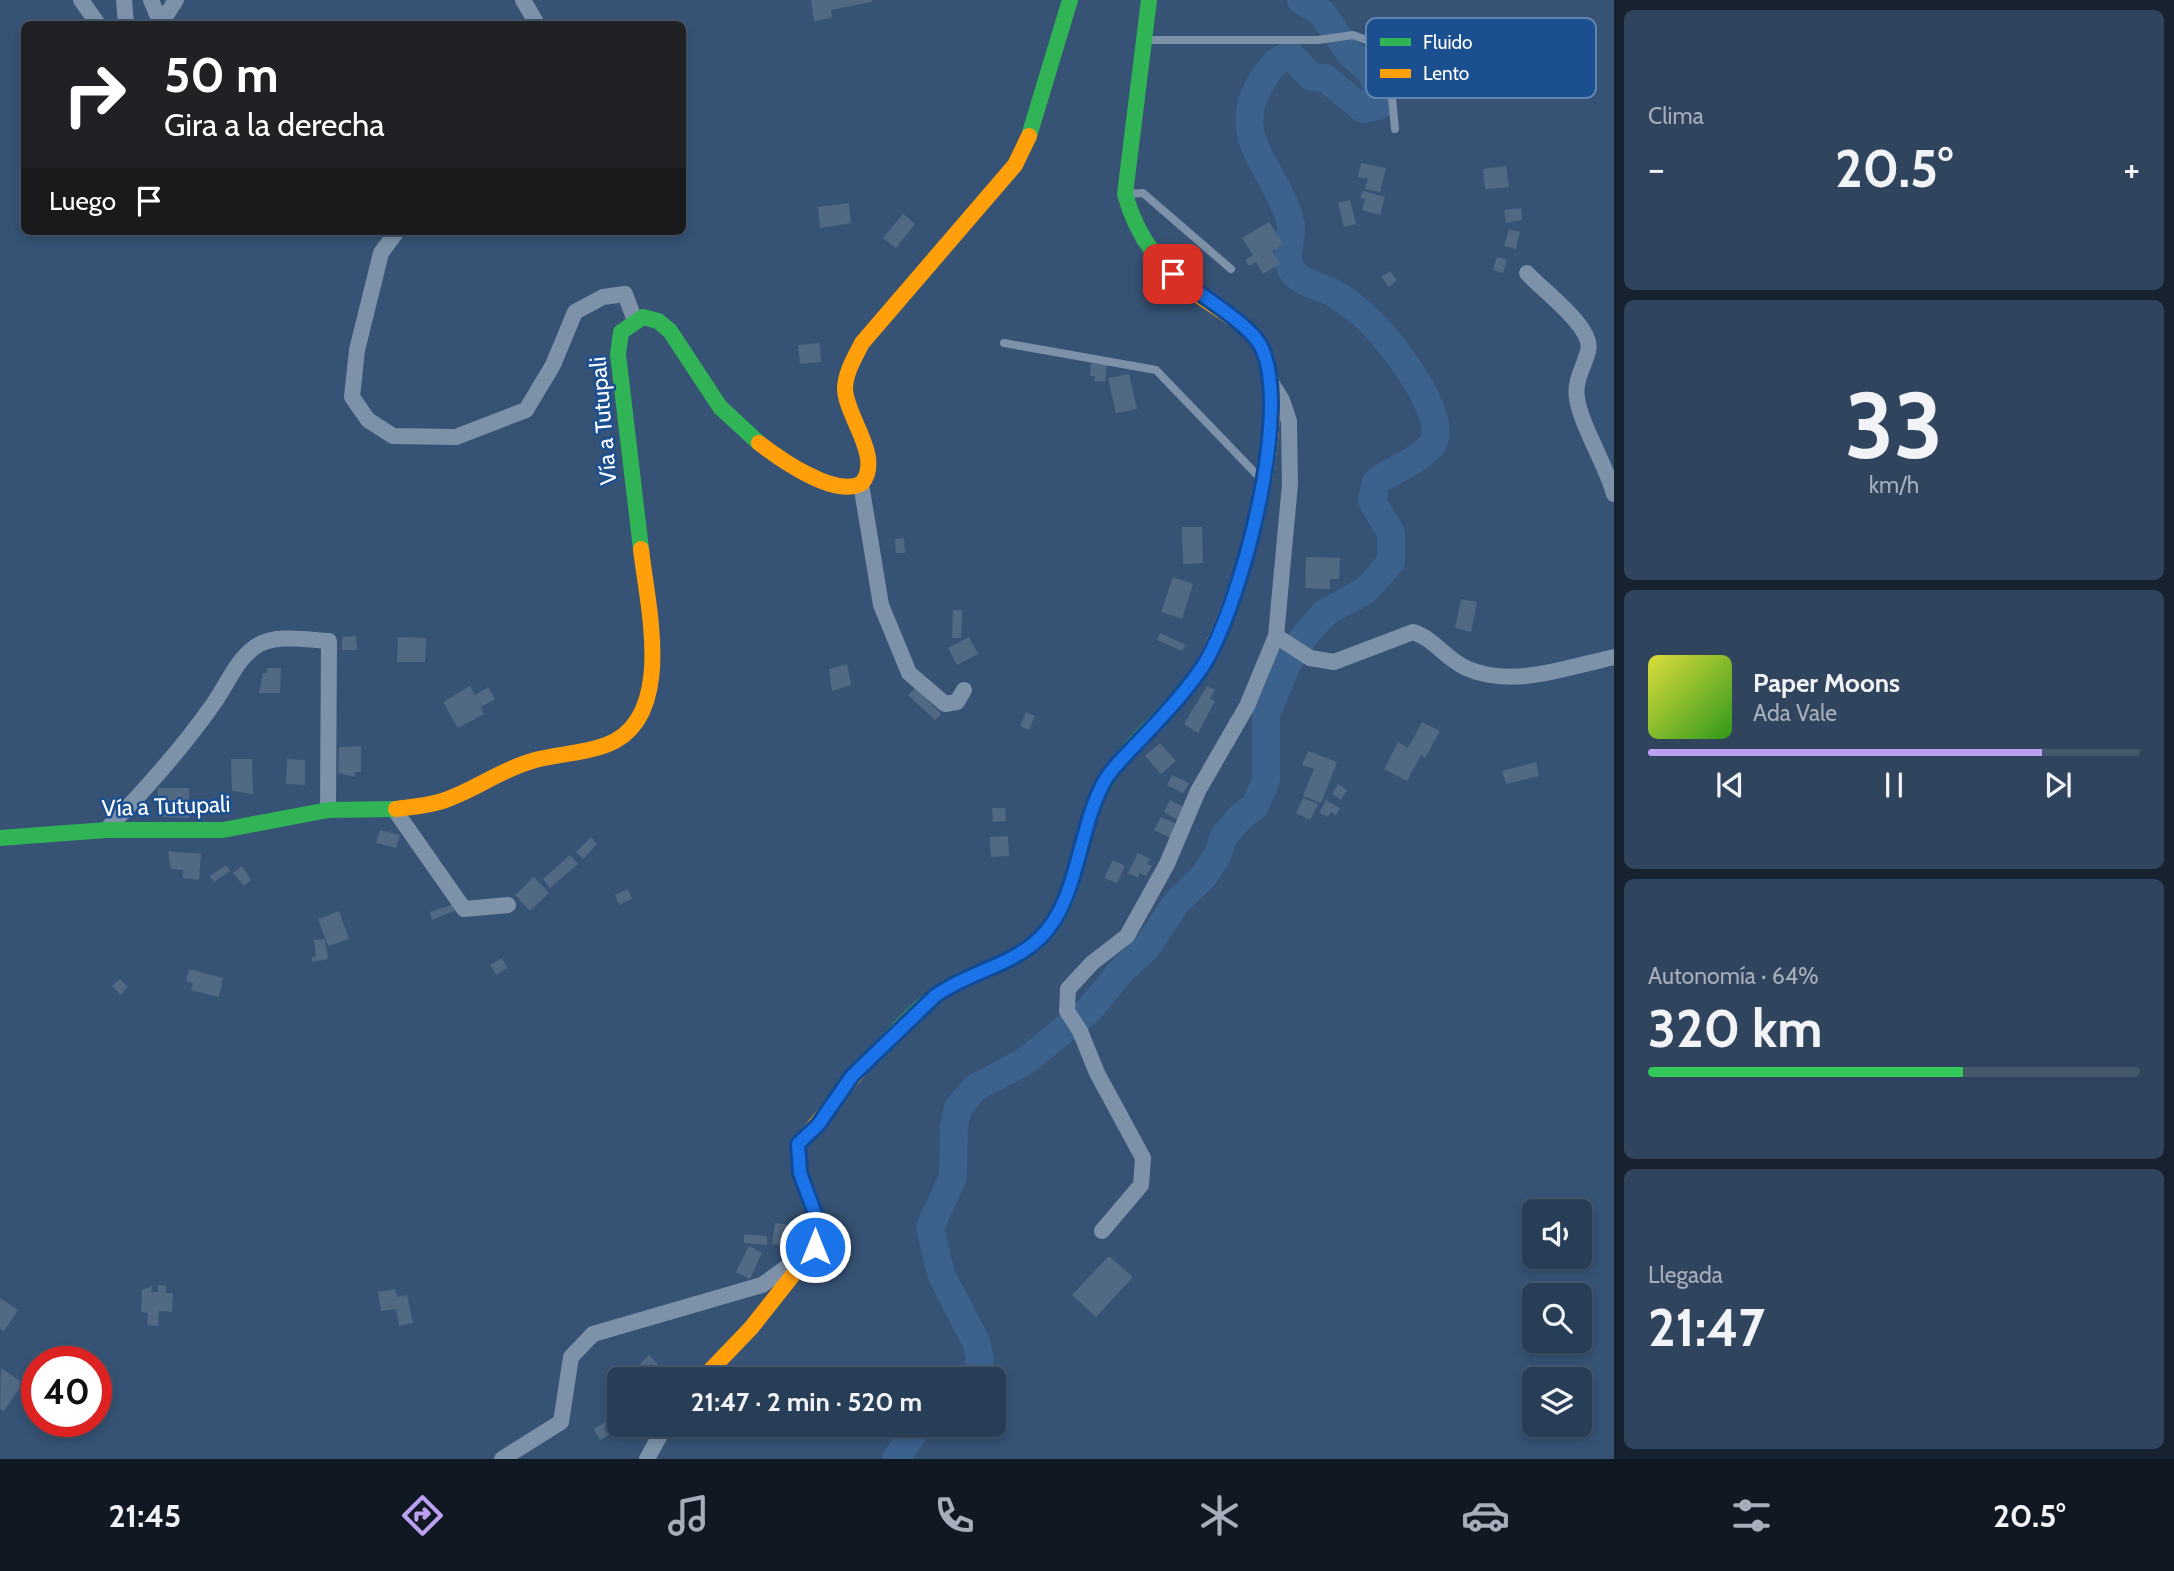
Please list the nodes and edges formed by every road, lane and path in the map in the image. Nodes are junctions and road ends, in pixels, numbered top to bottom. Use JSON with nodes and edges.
{"nodes":[{"id":1,"x":81,"y":0,"type":"edge"},
{"id":2,"x":124,"y":0,"type":"edge"},
{"id":3,"x":150,"y":0,"type":"edge"},
{"id":4,"x":176,"y":0,"type":"edge"},
{"id":5,"x":523,"y":0,"type":"edge"},
{"id":6,"x":1070,"y":0,"type":"edge"},
{"id":7,"x":1149,"y":0,"type":"edge"},
{"id":8,"x":95,"y":21,"type":"edge"},
{"id":9,"x":126,"y":21,"type":"edge"},
{"id":10,"x":535,"y":21,"type":"edge"},
{"id":11,"x":1146,"y":40,"type":"junction"},
{"id":12,"x":1366,"y":40,"type":"edge"},
{"id":13,"x":1392,"y":98,"type":"edge"},
{"id":14,"x":1395,"y":129,"type":"dead end"},
{"id":15,"x":1125,"y":194,"type":"junction"},
{"id":16,"x":394,"y":235,"type":"edge"},
{"id":17,"x":1231,"y":269,"type":"dead end"},
{"id":18,"x":1527,"y":273,"type":"dead end"},
{"id":19,"x":635,"y":321,"type":"junction"},
{"id":20,"x":1004,"y":342,"type":"dead end"},
{"id":21,"x":1269,"y":379,"type":"junction"},
{"id":22,"x":1263,"y":481,"type":"junction"},
{"id":23,"x":861,"y":484,"type":"junction"},
{"id":24,"x":1614,"y":494,"type":"edge"},
{"id":25,"x":1281,"y":639,"type":"junction"},
{"id":26,"x":1614,"y":657,"type":"edge"},
{"id":27,"x":964,"y":690,"type":"dead end"},
{"id":28,"x":394,"y":809,"type":"junction"},
{"id":29,"x":328,"y":810,"type":"junction"},
{"id":30,"x":106,"y":830,"type":"junction"},
{"id":31,"x":0,"y":838,"type":"edge"},
{"id":32,"x":508,"y":905,"type":"dead end"},
{"id":33,"x":1102,"y":1231,"type":"dead end"},
{"id":34,"x":815,"y":1247,"type":"junction"},
{"id":35,"x":714,"y":1367,"type":"edge"},
{"id":36,"x":659,"y":1437,"type":"edge"},
{"id":37,"x":502,"y":1459,"type":"edge"},
{"id":38,"x":647,"y":1459,"type":"edge"}],
"edges":[{"from":1,"to":8,"type":"street"},
{"from":2,"to":9,"type":"street"},
{"from":3,"to":4,"type":"street"},
{"from":5,"to":10,"type":"street"},
{"from":6,"to":23,"type":"street"},
{"from":7,"to":11,"type":"street"},
{"from":11,"to":12,"type":"lane"},
{"from":11,"to":15,"type":"street"},
{"from":13,"to":14,"type":"lane"},
{"from":15,"to":17,"type":"lane"},
{"from":15,"to":21,"type":"street"},
{"from":16,"to":19,"type":"street"},
{"from":18,"to":24,"type":"street"},
{"from":19,"to":23,"type":"street"},
{"from":19,"to":28,"type":"street","name":"Vía a Tutupali"},
{"from":20,"to":22,"type":"lane"},
{"from":21,"to":22,"type":"street"},
{"from":21,"to":25,"type":"street"},
{"from":22,"to":34,"type":"street"},
{"from":23,"to":27,"type":"street"},
{"from":25,"to":26,"type":"street"},
{"from":25,"to":33,"type":"street"},
{"from":28,"to":29,"type":"street","name":"Vía a Tutupali"},
{"from":28,"to":32,"type":"street"},
{"from":29,"to":30,"type":"street","name":"Vía a Tutupali"},
{"from":29,"to":30,"type":"street"},
{"from":30,"to":31,"type":"street","name":"Vía a Tutupali"},
{"from":34,"to":35,"type":"street"},
{"from":34,"to":37,"type":"street"},
{"from":36,"to":38,"type":"street"}]}
